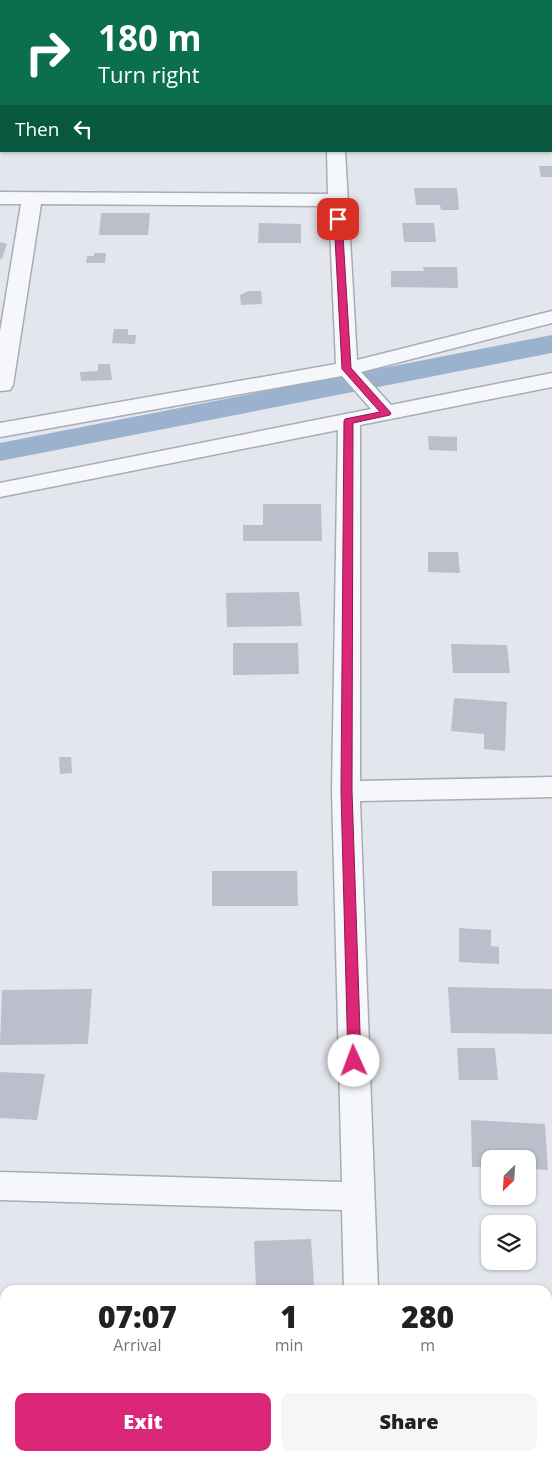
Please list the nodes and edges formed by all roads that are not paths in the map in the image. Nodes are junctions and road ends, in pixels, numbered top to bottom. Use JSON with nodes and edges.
{"nodes":[{"id":1,"x":336,"y":152,"type":"edge"},
{"id":2,"x":0,"y":198,"type":"edge"},
{"id":3,"x":32,"y":199,"type":"junction"},
{"id":4,"x":337,"y":200,"type":"junction"},
{"id":5,"x":552,"y":317,"type":"edge"},
{"id":6,"x":346,"y":369,"type":"junction"},
{"id":7,"x":552,"y":380,"type":"edge"},
{"id":8,"x":2,"y":385,"type":"dead end"},
{"id":9,"x":386,"y":413,"type":"junction"},
{"id":10,"x":349,"y":421,"type":"junction"},
{"id":11,"x":0,"y":430,"type":"edge"},
{"id":12,"x":0,"y":490,"type":"edge"},
{"id":13,"x":552,"y":787,"type":"edge"},
{"id":14,"x":346,"y":791,"type":"junction"},
{"id":15,"x":0,"y":1186,"type":"edge"},
{"id":16,"x":358,"y":1196,"type":"junction"},
{"id":17,"x":361,"y":1285,"type":"edge"}],
"edges":[{"from":1,"to":4,"type":"street"},
{"from":2,"to":3,"type":"street"},
{"from":3,"to":4,"type":"street"},
{"from":3,"to":8,"type":"street"},
{"from":4,"to":6,"type":"street"},
{"from":5,"to":6,"type":"street"},
{"from":6,"to":9,"type":"street"},
{"from":6,"to":11,"type":"street"},
{"from":7,"to":9,"type":"street"},
{"from":9,"to":10,"type":"street"},
{"from":10,"to":12,"type":"street"},
{"from":10,"to":14,"type":"street"},
{"from":13,"to":14,"type":"street"},
{"from":14,"to":16,"type":"street"},
{"from":15,"to":16,"type":"street"},
{"from":16,"to":17,"type":"street"}]}
